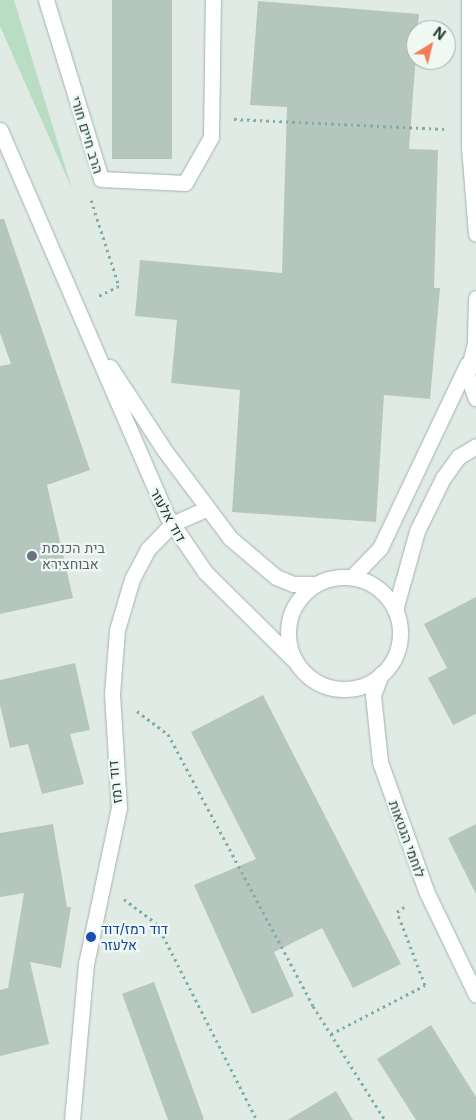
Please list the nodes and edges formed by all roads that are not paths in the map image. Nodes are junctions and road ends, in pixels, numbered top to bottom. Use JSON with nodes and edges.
{"nodes":[{"id":1,"x":46,"y":0,"type":"edge"},
{"id":2,"x":213,"y":0,"type":"edge"},
{"id":3,"x":469,"y":0,"type":"edge"},
{"id":4,"x":474,"y":100,"type":"edge"},
{"id":5,"x":0,"y":130,"type":"edge"},
{"id":6,"x":476,"y":234,"type":"edge"},
{"id":7,"x":476,"y":298,"type":"edge"},
{"id":8,"x":92,"y":338,"type":"junction"},
{"id":9,"x":476,"y":340,"type":"edge"},
{"id":10,"x":467,"y":365,"type":"junction"},
{"id":11,"x":476,"y":398,"type":"edge"},
{"id":12,"x":476,"y":446,"type":"edge"},
{"id":13,"x":205,"y":509,"type":"junction"},
{"id":14,"x":172,"y":524,"type":"junction"},
{"id":15,"x":352,"y":577,"type":"junction"},
{"id":16,"x":314,"y":584,"type":"junction"},
{"id":17,"x":395,"y":610,"type":"junction"},
{"id":18,"x":294,"y":660,"type":"junction"},
{"id":19,"x":381,"y":674,"type":"junction"},
{"id":20,"x":476,"y":995,"type":"edge"},
{"id":21,"x":72,"y":1120,"type":"edge"}],
"edges":[{"from":1,"to":2,"type":"street","name":"הרב חיים חורי"},
{"from":3,"to":4,"type":"street"},
{"from":4,"to":6,"type":"street"},
{"from":5,"to":8,"type":"street","name":"דוד אלעזר"},
{"from":7,"to":9,"type":"street"},
{"from":8,"to":13,"type":"street","name":"דוד אלעזר"},
{"from":8,"to":14,"type":"street","name":"דוד אלעזר"},
{"from":9,"to":10,"type":"street"},
{"from":10,"to":11,"type":"street"},
{"from":10,"to":15,"type":"street"},
{"from":12,"to":17,"type":"street"},
{"from":13,"to":14,"type":"street","name":"דוד רמז"},
{"from":13,"to":16,"type":"street","name":"דוד אלעזר"},
{"from":14,"to":18,"type":"street","name":"דוד אלעזר"},
{"from":14,"to":21,"type":"street","name":"דוד רמז"},
{"from":15,"to":16,"type":"street"},
{"from":15,"to":17,"type":"street"},
{"from":16,"to":18,"type":"street"},
{"from":17,"to":19,"type":"street"},
{"from":18,"to":19,"type":"street"},
{"from":19,"to":20,"type":"street","name":"לוחמי הגטאות"}]}
